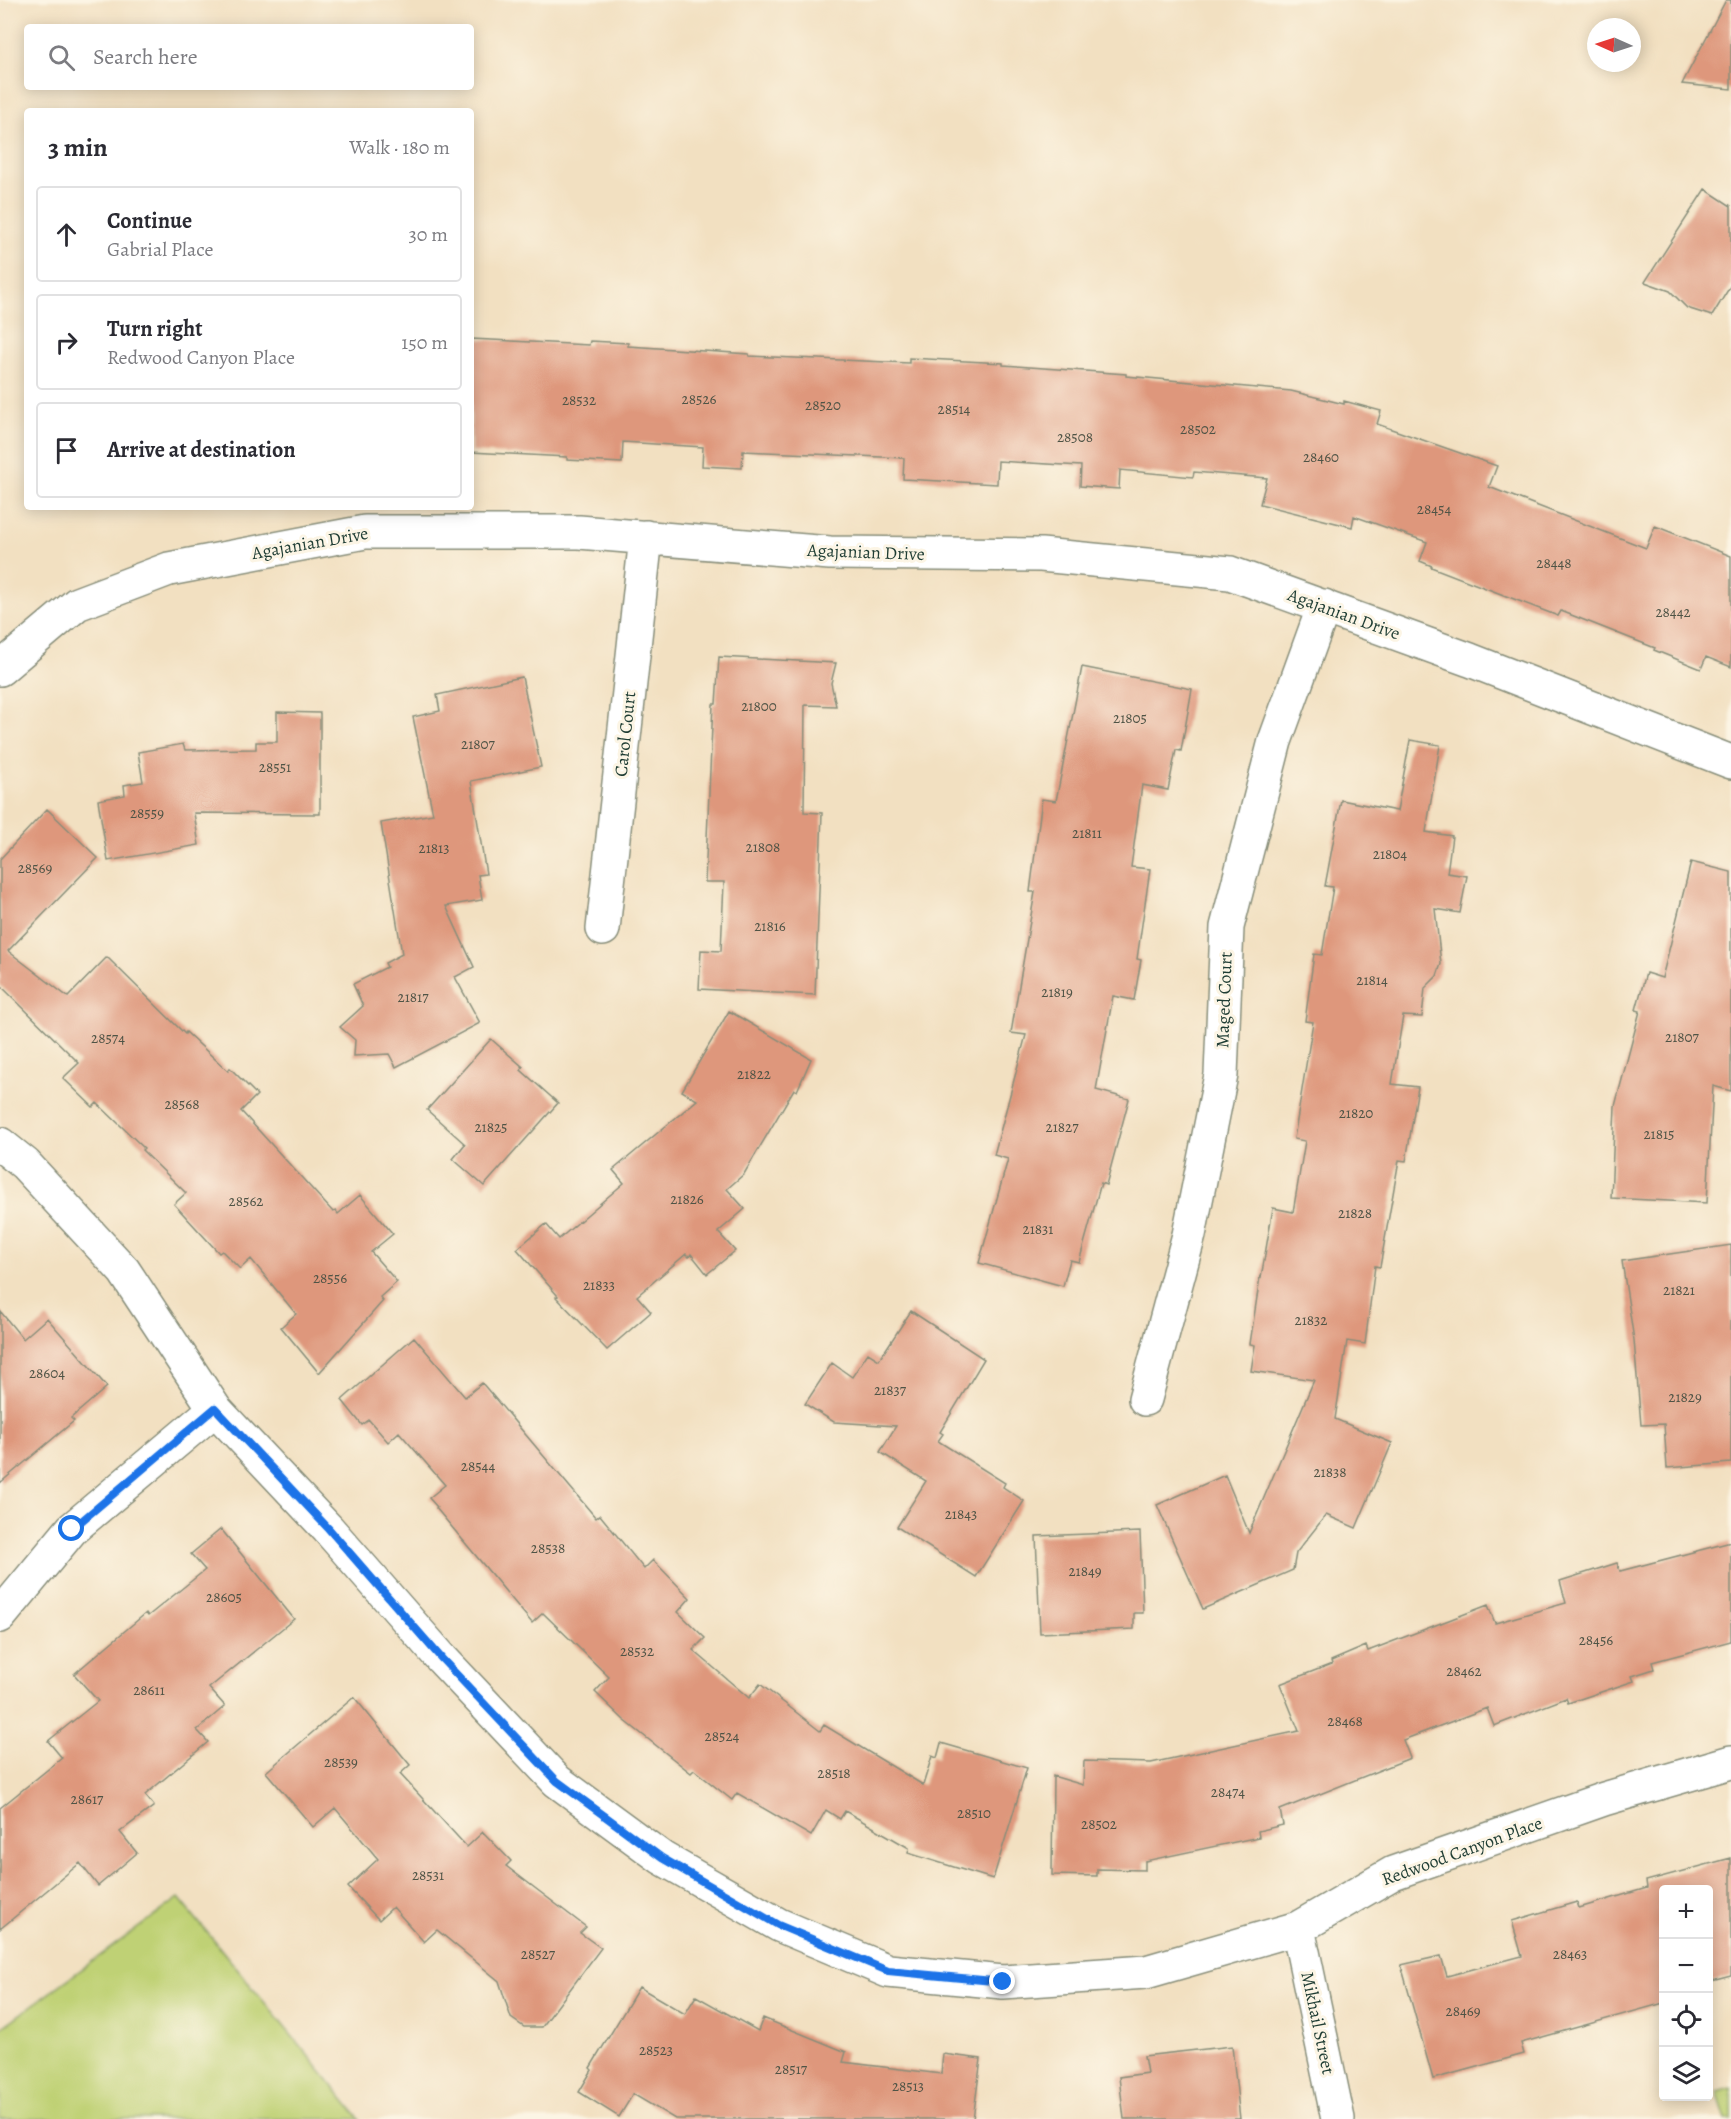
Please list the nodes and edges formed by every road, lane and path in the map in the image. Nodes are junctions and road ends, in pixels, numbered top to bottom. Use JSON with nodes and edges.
{"nodes":[{"id":1,"x":646,"y":537,"type":"junction"},
{"id":2,"x":1324,"y":606,"type":"junction"},
{"id":3,"x":0,"y":669,"type":"edge"},
{"id":4,"x":1731,"y":762,"type":"edge"},
{"id":5,"x":603,"y":929,"type":"dead end"},
{"id":6,"x":0,"y":1144,"type":"edge"},
{"id":7,"x":1145,"y":1399,"type":"dead end"},
{"id":8,"x":215,"y":1408,"type":"junction"},
{"id":9,"x":0,"y":1616,"type":"edge"},
{"id":10,"x":1731,"y":1762,"type":"edge"},
{"id":11,"x":1298,"y":1928,"type":"junction"},
{"id":12,"x":1338,"y":2119,"type":"edge"}],
"edges":[{"from":1,"to":2,"type":"street","name":"Agajanian Drive"},
{"from":1,"to":3,"type":"street","name":"Agajanian Drive"},
{"from":1,"to":5,"type":"street","name":"Carol Court"},
{"from":2,"to":4,"type":"street","name":"Agajanian Drive"},
{"from":2,"to":7,"type":"street","name":"Maged Court"},
{"from":6,"to":8,"type":"street","name":"Redwood Canyon Place"},
{"from":8,"to":9,"type":"street"},
{"from":8,"to":11,"type":"street","name":"Redwood Canyon Place"},
{"from":10,"to":11,"type":"street","name":"Redwood Canyon Place"},
{"from":11,"to":12,"type":"street","name":"Mikhail Street"}]}
